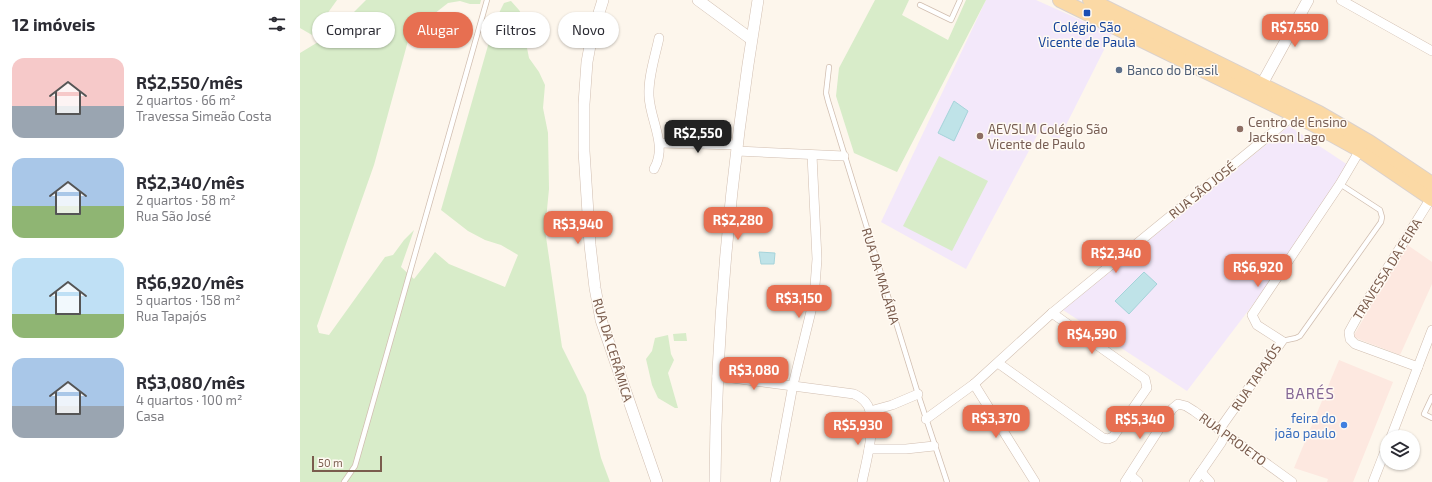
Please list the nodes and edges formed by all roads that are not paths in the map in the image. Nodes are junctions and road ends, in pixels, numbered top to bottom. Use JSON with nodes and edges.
{"nodes":[{"id":1,"x":487,"y":0,"type":"edge"},
{"id":2,"x":603,"y":0,"type":"edge"},
{"id":3,"x":698,"y":0,"type":"edge"},
{"id":4,"x":758,"y":0,"type":"edge"},
{"id":5,"x":960,"y":0,"type":"edge"},
{"id":6,"x":1060,"y":0,"type":"edge"},
{"id":7,"x":1308,"y":0,"type":"edge"},
{"id":8,"x":1341,"y":0,"type":"edge"},
{"id":9,"x":1093,"y":1,"type":"edge"},
{"id":10,"x":920,"y":5,"type":"dead end"},
{"id":11,"x":659,"y":38,"type":"dead end"},
{"id":12,"x":751,"y":39,"type":"junction"},
{"id":13,"x":1432,"y":51,"type":"edge"},
{"id":14,"x":829,"y":67,"type":"dead end"},
{"id":15,"x":1262,"y":84,"type":"junction"},
{"id":16,"x":1294,"y":115,"type":"junction"},
{"id":17,"x":660,"y":143,"type":"junction"},
{"id":18,"x":737,"y":148,"type":"junction"},
{"id":19,"x":1360,"y":150,"type":"junction"},
{"id":20,"x":812,"y":155,"type":"junction"},
{"id":21,"x":844,"y":156,"type":"junction"},
{"id":22,"x":654,"y":169,"type":"dead end"},
{"id":23,"x":1340,"y":184,"type":"junction"},
{"id":24,"x":1432,"y":194,"type":"edge"},
{"id":25,"x":1052,"y":313,"type":"junction"},
{"id":26,"x":1432,"y":330,"type":"edge"},
{"id":27,"x":1282,"y":341,"type":"junction"},
{"id":28,"x":998,"y":363,"type":"junction"},
{"id":29,"x":1418,"y":367,"type":"junction"},
{"id":30,"x":717,"y":376,"type":"junction"},
{"id":31,"x":974,"y":384,"type":"junction"},
{"id":32,"x":793,"y":385,"type":"junction"},
{"id":33,"x":918,"y":394,"type":"junction"},
{"id":34,"x":1432,"y":397,"type":"edge"},
{"id":35,"x":870,"y":411,"type":"junction"},
{"id":36,"x":1432,"y":418,"type":"edge"},
{"id":37,"x":926,"y":419,"type":"junction"},
{"id":38,"x":1394,"y":430,"type":"edge"},
{"id":39,"x":1222,"y":433,"type":"junction"},
{"id":40,"x":934,"y":446,"type":"junction"},
{"id":41,"x":869,"y":449,"type":"junction"},
{"id":42,"x":1380,"y":464,"type":"edge"},
{"id":43,"x":1201,"y":472,"type":"junction"},
{"id":44,"x":1127,"y":479,"type":"edge"},
{"id":45,"x":344,"y":482,"type":"edge"},
{"id":46,"x":658,"y":482,"type":"edge"},
{"id":47,"x":715,"y":482,"type":"edge"},
{"id":48,"x":775,"y":482,"type":"edge"},
{"id":49,"x":862,"y":482,"type":"edge"},
{"id":50,"x":947,"y":482,"type":"edge"},
{"id":51,"x":1035,"y":482,"type":"edge"},
{"id":52,"x":1138,"y":482,"type":"edge"},
{"id":53,"x":1194,"y":482,"type":"edge"},
{"id":54,"x":1210,"y":482,"type":"edge"},
{"id":55,"x":1292,"y":482,"type":"edge"},
{"id":56,"x":1373,"y":482,"type":"edge"}],
"edges":[{"from":1,"to":45,"type":"lane"},
{"from":2,"to":46,"type":"street","name":"RUA DA CERÂMICA"},
{"from":3,"to":12,"type":"street"},
{"from":4,"to":12,"type":"street"},
{"from":5,"to":10,"type":"lane"},
{"from":6,"to":16,"type":"main road"},
{"from":7,"to":15,"type":"street"},
{"from":8,"to":13,"type":"street"},
{"from":9,"to":15,"type":"main road"},
{"from":11,"to":17,"type":"street"},
{"from":12,"to":18,"type":"street"},
{"from":14,"to":21,"type":"lane","name":"RUA DA MALÁRIA"},
{"from":15,"to":24,"type":"main road"},
{"from":16,"to":19,"type":"main road"},
{"from":16,"to":25,"type":"street","name":"RUA SÃO JOSÉ"},
{"from":17,"to":18,"type":"street"},
{"from":17,"to":22,"type":"street"},
{"from":18,"to":20,"type":"street"},
{"from":18,"to":30,"type":"street"},
{"from":19,"to":23,"type":"street","name":"RUA TAPAJÓS"},
{"from":19,"to":24,"type":"main road"},
{"from":20,"to":21,"type":"street"},
{"from":20,"to":32,"type":"street"},
{"from":21,"to":33,"type":"lane","name":"RUA DA MALÁRIA"},
{"from":23,"to":27,"type":"street","name":"RUA TAPAJÓS"},
{"from":23,"to":27,"type":"lane"},
{"from":24,"to":29,"type":"street","name":"TRAVESSA DA FEIRA"},
{"from":25,"to":28,"type":"street","name":"RUA SÃO JOSÉ"},
{"from":25,"to":28,"type":"street"},
{"from":26,"to":29,"type":"street"},
{"from":27,"to":39,"type":"street","name":"RUA TAPAJÓS"},
{"from":28,"to":31,"type":"street","name":"RUA SÃO JOSÉ"},
{"from":29,"to":38,"type":"street"},
{"from":30,"to":32,"type":"street"},
{"from":30,"to":47,"type":"street"},
{"from":31,"to":37,"type":"street","name":"RUA SÃO JOSÉ"},
{"from":31,"to":51,"type":"street"},
{"from":32,"to":35,"type":"street"},
{"from":32,"to":48,"type":"street"},
{"from":33,"to":35,"type":"street"},
{"from":33,"to":37,"type":"lane","name":"RUA DA MALÁRIA"},
{"from":34,"to":36,"type":"lane"},
{"from":35,"to":41,"type":"street"},
{"from":37,"to":40,"type":"lane","name":"RUA DA MALÁRIA"},
{"from":39,"to":43,"type":"street","name":"RUA TAPAJÓS"},
{"from":39,"to":44,"type":"street","name":"RUA PROJETO"},
{"from":39,"to":55,"type":"street","name":"RUA PROJETO"},
{"from":40,"to":41,"type":"street"},
{"from":40,"to":50,"type":"lane","name":"RUA DA MALÁRIA"},
{"from":41,"to":49,"type":"street"},
{"from":42,"to":56,"type":"street"},
{"from":43,"to":53,"type":"street","name":"RUA TAPAJÓS"},
{"from":43,"to":54,"type":"street"},
{"from":44,"to":52,"type":"street"}]}
